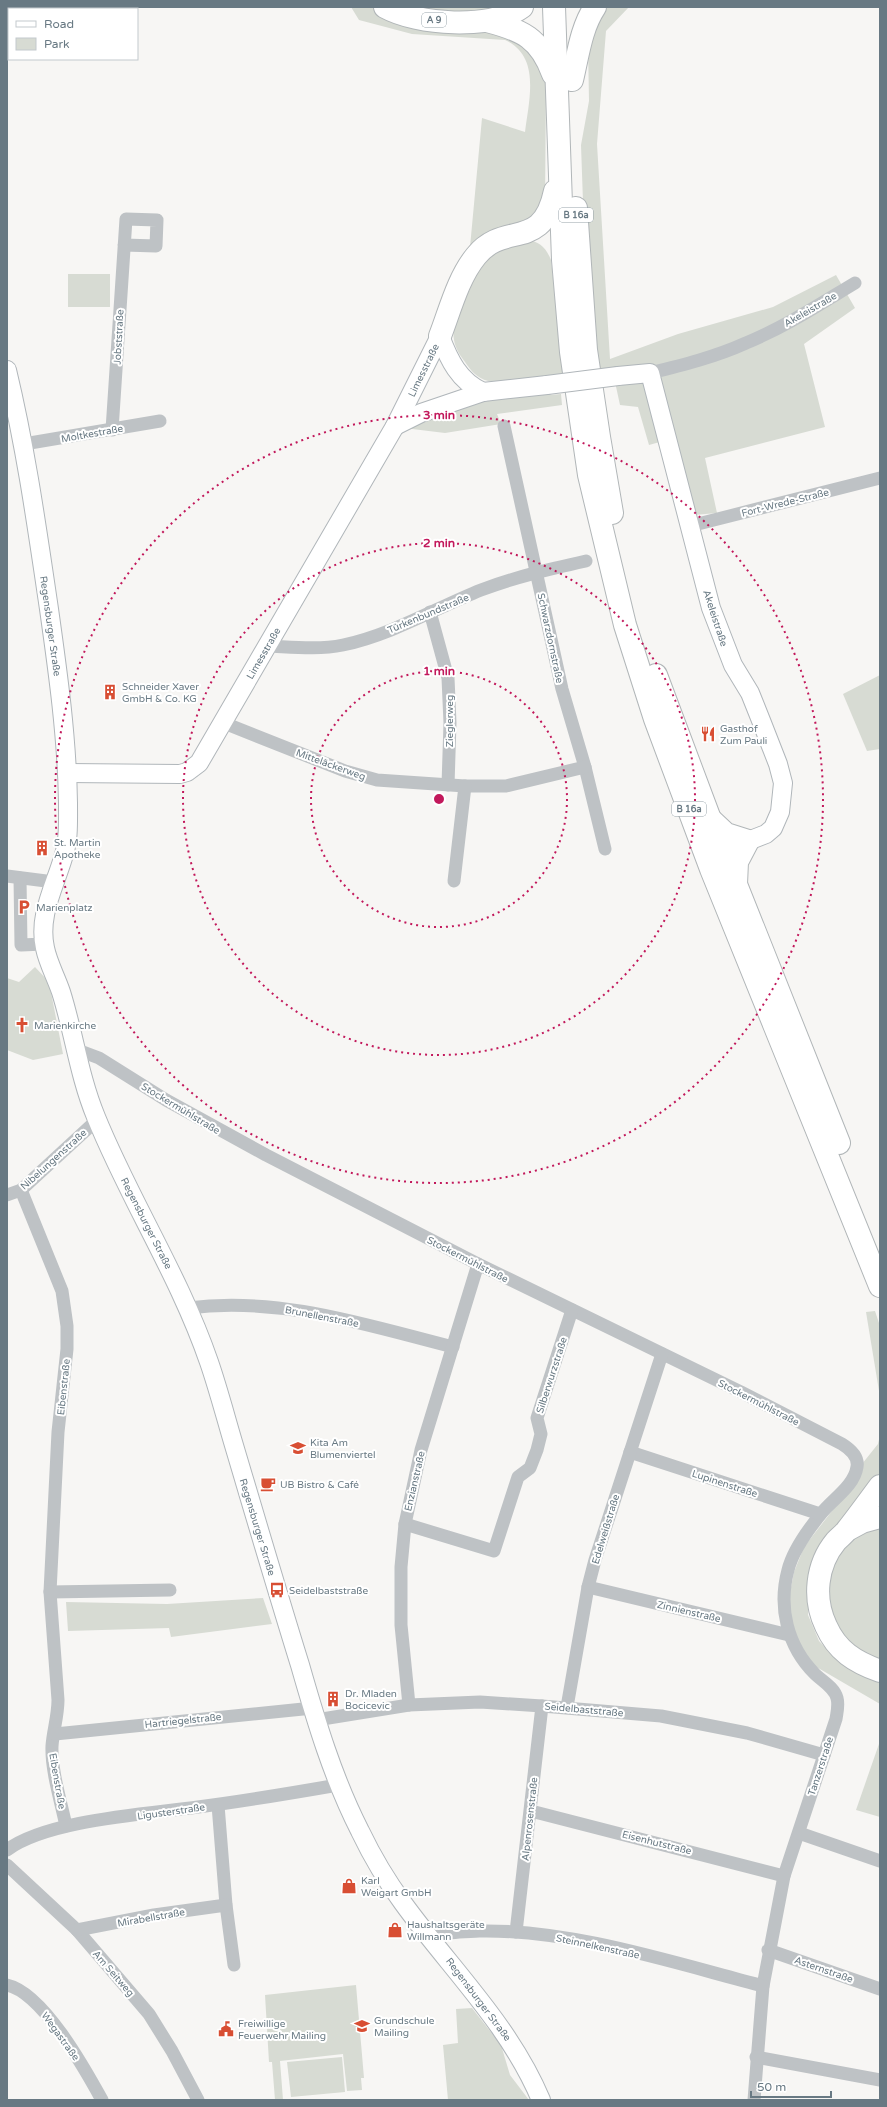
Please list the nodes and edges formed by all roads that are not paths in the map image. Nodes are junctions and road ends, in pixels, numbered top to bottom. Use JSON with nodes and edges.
{"nodes":[{"id":1,"x":385,"y":7,"type":"edge"},
{"id":2,"x":522,"y":7,"type":"edge"},
{"id":3,"x":554,"y":7,"type":"edge"},
{"id":4,"x":569,"y":7,"type":"edge"},
{"id":5,"x":595,"y":7,"type":"edge"},
{"id":6,"x":487,"y":21,"type":"junction"},
{"id":7,"x":564,"y":82,"type":"junction"},
{"id":8,"x":559,"y":166,"type":"junction"},
{"id":9,"x":528,"y":232,"type":"junction"},
{"id":10,"x":124,"y":245,"type":"dead end"},
{"id":11,"x":563,"y":260,"type":"junction"},
{"id":12,"x":855,"y":283,"type":"dead end"},
{"id":13,"x":440,"y":336,"type":"junction"},
{"id":14,"x":7,"y":370,"type":"edge"},
{"id":15,"x":650,"y":373,"type":"junction"},
{"id":16,"x":483,"y":392,"type":"junction"},
{"id":17,"x":160,"y":421,"type":"dead end"},
{"id":18,"x":395,"y":426,"type":"junction"},
{"id":19,"x":504,"y":426,"type":"dead end"},
{"id":20,"x":112,"y":430,"type":"junction"},
{"id":21,"x":24,"y":444,"type":"junction"},
{"id":22,"x":880,"y":478,"type":"edge"},
{"id":23,"x":690,"y":526,"type":"junction"},
{"id":24,"x":586,"y":561,"type":"dead end"},
{"id":25,"x":536,"y":572,"type":"junction"},
{"id":26,"x":430,"y":612,"type":"junction"},
{"id":27,"x":267,"y":646,"type":"junction"},
{"id":28,"x":224,"y":723,"type":"junction"},
{"id":29,"x":585,"y":768,"type":"junction"},
{"id":30,"x":67,"y":773,"type":"junction"},
{"id":31,"x":448,"y":785,"type":"junction"},
{"id":32,"x":464,"y":786,"type":"junction"},
{"id":33,"x":710,"y":819,"type":"junction"},
{"id":34,"x":748,"y":841,"type":"junction"},
{"id":35,"x":605,"y":849,"type":"dead end"},
{"id":36,"x":13,"y":877,"type":"edge"},
{"id":37,"x":454,"y":880,"type":"dead end"},
{"id":38,"x":54,"y":882,"type":"junction"},
{"id":39,"x":736,"y":886,"type":"junction"},
{"id":40,"x":44,"y":944,"type":"junction"},
{"id":41,"x":75,"y":1050,"type":"junction"},
{"id":42,"x":97,"y":1120,"type":"junction"},
{"id":43,"x":21,"y":1190,"type":"junction"},
{"id":44,"x":7,"y":1195,"type":"edge"},
{"id":45,"x":872,"y":1247,"type":"edge"},
{"id":46,"x":478,"y":1264,"type":"junction"},
{"id":47,"x":880,"y":1286,"type":"edge"},
{"id":48,"x":880,"y":1298,"type":"edge"},
{"id":49,"x":188,"y":1308,"type":"junction"},
{"id":50,"x":572,"y":1310,"type":"junction"},
{"id":51,"x":453,"y":1347,"type":"junction"},
{"id":52,"x":662,"y":1354,"type":"junction"},
{"id":53,"x":630,"y":1452,"type":"junction"},
{"id":54,"x":857,"y":1466,"type":"joint"},
{"id":55,"x":880,"y":1486,"type":"edge"},
{"id":56,"x":820,"y":1514,"type":"junction"},
{"id":57,"x":880,"y":1516,"type":"edge"},
{"id":58,"x":405,"y":1524,"type":"junction"},
{"id":59,"x":846,"y":1531,"type":"junction"},
{"id":60,"x":588,"y":1587,"type":"junction"},
{"id":61,"x":170,"y":1590,"type":"dead end"},
{"id":62,"x":50,"y":1592,"type":"junction"},
{"id":63,"x":789,"y":1635,"type":"junction"},
{"id":64,"x":880,"y":1671,"type":"edge"},
{"id":65,"x":409,"y":1705,"type":"junction"},
{"id":66,"x":542,"y":1706,"type":"junction"},
{"id":67,"x":567,"y":1707,"type":"junction"},
{"id":68,"x":314,"y":1714,"type":"junction"},
{"id":69,"x":55,"y":1734,"type":"junction"},
{"id":70,"x":824,"y":1755,"type":"junction"},
{"id":71,"x":338,"y":1785,"type":"junction"},
{"id":72,"x":218,"y":1805,"type":"junction"},
{"id":73,"x":531,"y":1811,"type":"junction"},
{"id":74,"x":66,"y":1826,"type":"junction"},
{"id":75,"x":799,"y":1832,"type":"junction"},
{"id":76,"x":7,"y":1850,"type":"edge"},
{"id":77,"x":880,"y":1861,"type":"edge"},
{"id":78,"x":7,"y":1865,"type":"edge"},
{"id":79,"x":784,"y":1876,"type":"junction"},
{"id":80,"x":226,"y":1905,"type":"junction"},
{"id":81,"x":77,"y":1930,"type":"junction"},
{"id":82,"x":516,"y":1932,"type":"junction"},
{"id":83,"x":432,"y":1939,"type":"junction"},
{"id":84,"x":768,"y":1950,"type":"junction"},
{"id":85,"x":234,"y":1965,"type":"dead end"},
{"id":86,"x":7,"y":1985,"type":"edge"},
{"id":87,"x":762,"y":1986,"type":"junction"},
{"id":88,"x":880,"y":1989,"type":"edge"},
{"id":89,"x":756,"y":2057,"type":"junction"},
{"id":90,"x":880,"y":2080,"type":"edge"},
{"id":91,"x":102,"y":2100,"type":"edge"},
{"id":92,"x":198,"y":2100,"type":"edge"},
{"id":93,"x":541,"y":2100,"type":"edge"},
{"id":94,"x":754,"y":2100,"type":"edge"}],
"edges":[{"from":1,"to":6,"type":"highway","number":"A 9"},
{"from":2,"to":6,"type":"highway","number":"A 9"},
{"from":3,"to":7,"type":"highway","number":"B 16a"},
{"from":4,"to":7,"type":"highway","number":"B 16a"},
{"from":5,"to":7,"type":"highway"},
{"from":6,"to":7,"type":"highway","number":"A 9"},
{"from":7,"to":8,"type":"highway","number":"B 16a"},
{"from":7,"to":33,"type":"highway","number":"B 16a"},
{"from":8,"to":9,"type":"highway"},
{"from":8,"to":11,"type":"highway","number":"B 16a"},
{"from":9,"to":11,"type":"highway"},
{"from":9,"to":13,"type":"highway"},
{"from":10,"to":20,"type":"street","name":"Jobststraße"},
{"from":11,"to":45,"type":"highway","number":"B 16a"},
{"from":12,"to":15,"type":"street","name":"Akeleistraße"},
{"from":13,"to":16,"type":"street","name":"Limesstraße"},
{"from":13,"to":18,"type":"street","name":"Limesstraße"},
{"from":14,"to":21,"type":"street","name":"Regensburger Straße"},
{"from":15,"to":16,"type":"street","name":"Akeleistraße","bridge":true},
{"from":15,"to":23,"type":"street","name":"Akeleistraße"},
{"from":16,"to":18,"type":"street"},
{"from":17,"to":20,"type":"street","name":"Moltkestraße"},
{"from":18,"to":27,"type":"street","name":"Limesstraße"},
{"from":19,"to":25,"type":"street","name":"Schwarzdornstraße"},
{"from":20,"to":21,"type":"street","name":"Moltkestraße"},
{"from":21,"to":30,"type":"street","name":"Regensburger Straße"},
{"from":22,"to":23,"type":"street","name":"Fort-Wrede-Straße"},
{"from":23,"to":34,"type":"street","name":"Akeleistraße"},
{"from":24,"to":25,"type":"street","name":"Türkenbundstraße"},
{"from":25,"to":26,"type":"street","name":"Türkenbundstraße"},
{"from":25,"to":29,"type":"street","name":"Schwarzdornstraße"},
{"from":26,"to":27,"type":"street","name":"Türkenbundstraße"},
{"from":26,"to":31,"type":"street","name":"Zieglerweg"},
{"from":27,"to":28,"type":"street","name":"Limesstraße"},
{"from":28,"to":30,"type":"street","name":"Limesstraße"},
{"from":28,"to":31,"type":"street","name":"Mitteläckerweg"},
{"from":29,"to":32,"type":"street","name":"Mitteläckerweg"},
{"from":29,"to":35,"type":"street","name":"Schwarzdornstraße"},
{"from":30,"to":38,"type":"street","name":"Regensburger Straße"},
{"from":31,"to":32,"type":"street","name":"Mitteläckerweg"},
{"from":32,"to":37,"type":"street"},
{"from":33,"to":34,"type":"highway"},
{"from":33,"to":39,"type":"highway","number":"B 16a"},
{"from":34,"to":39,"type":"highway"},
{"from":36,"to":38,"type":"street"},
{"from":36,"to":40,"type":"street"},
{"from":38,"to":40,"type":"street"},
{"from":39,"to":45,"type":"highway","number":"B 16a"},
{"from":40,"to":41,"type":"street","name":"Regensburger Straße"},
{"from":41,"to":42,"type":"street","name":"Regensburger Straße"},
{"from":41,"to":46,"type":"street","name":"Stockermühlstraße"},
{"from":42,"to":43,"type":"street","name":"Nibelungenstraße"},
{"from":42,"to":49,"type":"street","name":"Regensburger Straße"},
{"from":43,"to":44,"type":"street","name":"Nibelungenstraße"},
{"from":43,"to":62,"type":"street","name":"Eibenstraße"},
{"from":45,"to":47,"type":"highway","number":"B 16a"},
{"from":45,"to":48,"type":"highway"},
{"from":46,"to":50,"type":"street","name":"Stockermühlstraße"},
{"from":46,"to":51,"type":"street","name":"Enzianstraße"},
{"from":49,"to":51,"type":"street","name":"Brunellenstraße"},
{"from":49,"to":68,"type":"street","name":"Regensburger Straße"},
{"from":50,"to":52,"type":"street","name":"Stockermühlstraße"},
{"from":50,"to":58,"type":"street","name":"Silberwurzstraße"},
{"from":51,"to":58,"type":"street","name":"Enzianstraße"},
{"from":52,"to":53,"type":"street","name":"Edelweißstraße"},
{"from":52,"to":54,"type":"street","name":"Stockermühlstraße"},
{"from":53,"to":56,"type":"street","name":"Lupinenstraße"},
{"from":53,"to":60,"type":"street","name":"Edelweißstraße"},
{"from":54,"to":56,"type":"street","name":"Tanzerstraße"},
{"from":55,"to":59,"type":"highway"},
{"from":56,"to":63,"type":"street","name":"Tanzerstraße"},
{"from":57,"to":59,"type":"highway"},
{"from":58,"to":65,"type":"street","name":"Enzianstraße"},
{"from":59,"to":64,"type":"highway"},
{"from":60,"to":63,"type":"street","name":"Zinnienstraße"},
{"from":60,"to":67,"type":"street","name":"Edelweißstraße"},
{"from":61,"to":62,"type":"street"},
{"from":62,"to":69,"type":"street","name":"Eibenstraße"},
{"from":63,"to":70,"type":"street","name":"Tanzerstraße"},
{"from":65,"to":66,"type":"street","name":"Seidelbaststraße"},
{"from":65,"to":68,"type":"street","name":"Seidelbaststraße"},
{"from":66,"to":67,"type":"street","name":"Seidelbaststraße"},
{"from":66,"to":73,"type":"street","name":"Alpenrosenstraße"},
{"from":67,"to":70,"type":"street","name":"Seidelbaststraße"},
{"from":68,"to":69,"type":"street","name":"Hartriegelstraße"},
{"from":68,"to":71,"type":"street","name":"Regensburger Straße"},
{"from":69,"to":74,"type":"street","name":"Eibenstraße"},
{"from":70,"to":75,"type":"street","name":"Tanzerstraße"},
{"from":71,"to":72,"type":"street","name":"Ligusterstraße"},
{"from":71,"to":83,"type":"street","name":"Regensburger Straße"},
{"from":72,"to":74,"type":"street","name":"Ligusterstraße"},
{"from":72,"to":80,"type":"street"},
{"from":73,"to":79,"type":"street","name":"Eisenhutstraße"},
{"from":73,"to":82,"type":"street","name":"Alpenrosenstraße"},
{"from":74,"to":76,"type":"street","name":"Ligusterstraße"},
{"from":75,"to":77,"type":"street"},
{"from":75,"to":79,"type":"street","name":"Tanzerstraße"},
{"from":78,"to":81,"type":"street","name":"Am Seitweg"},
{"from":79,"to":84,"type":"street","name":"Tanzerstraße"},
{"from":80,"to":81,"type":"street","name":"Mirabellstraße"},
{"from":80,"to":85,"type":"street"},
{"from":81,"to":92,"type":"street","name":"Am Seitweg"},
{"from":82,"to":83,"type":"street","name":"Steinnelkenstraße"},
{"from":82,"to":87,"type":"street","name":"Steinnelkenstraße"},
{"from":83,"to":93,"type":"street","name":"Regensburger Straße"},
{"from":84,"to":87,"type":"street","name":"Tanzerstraße"},
{"from":84,"to":88,"type":"street","name":"Asternstraße"},
{"from":86,"to":91,"type":"street","name":"Wegastraße"},
{"from":87,"to":89,"type":"street","name":"Tanzerstraße"},
{"from":89,"to":90,"type":"street"},
{"from":89,"to":94,"type":"street","name":"Tanzerstraße"}]}
